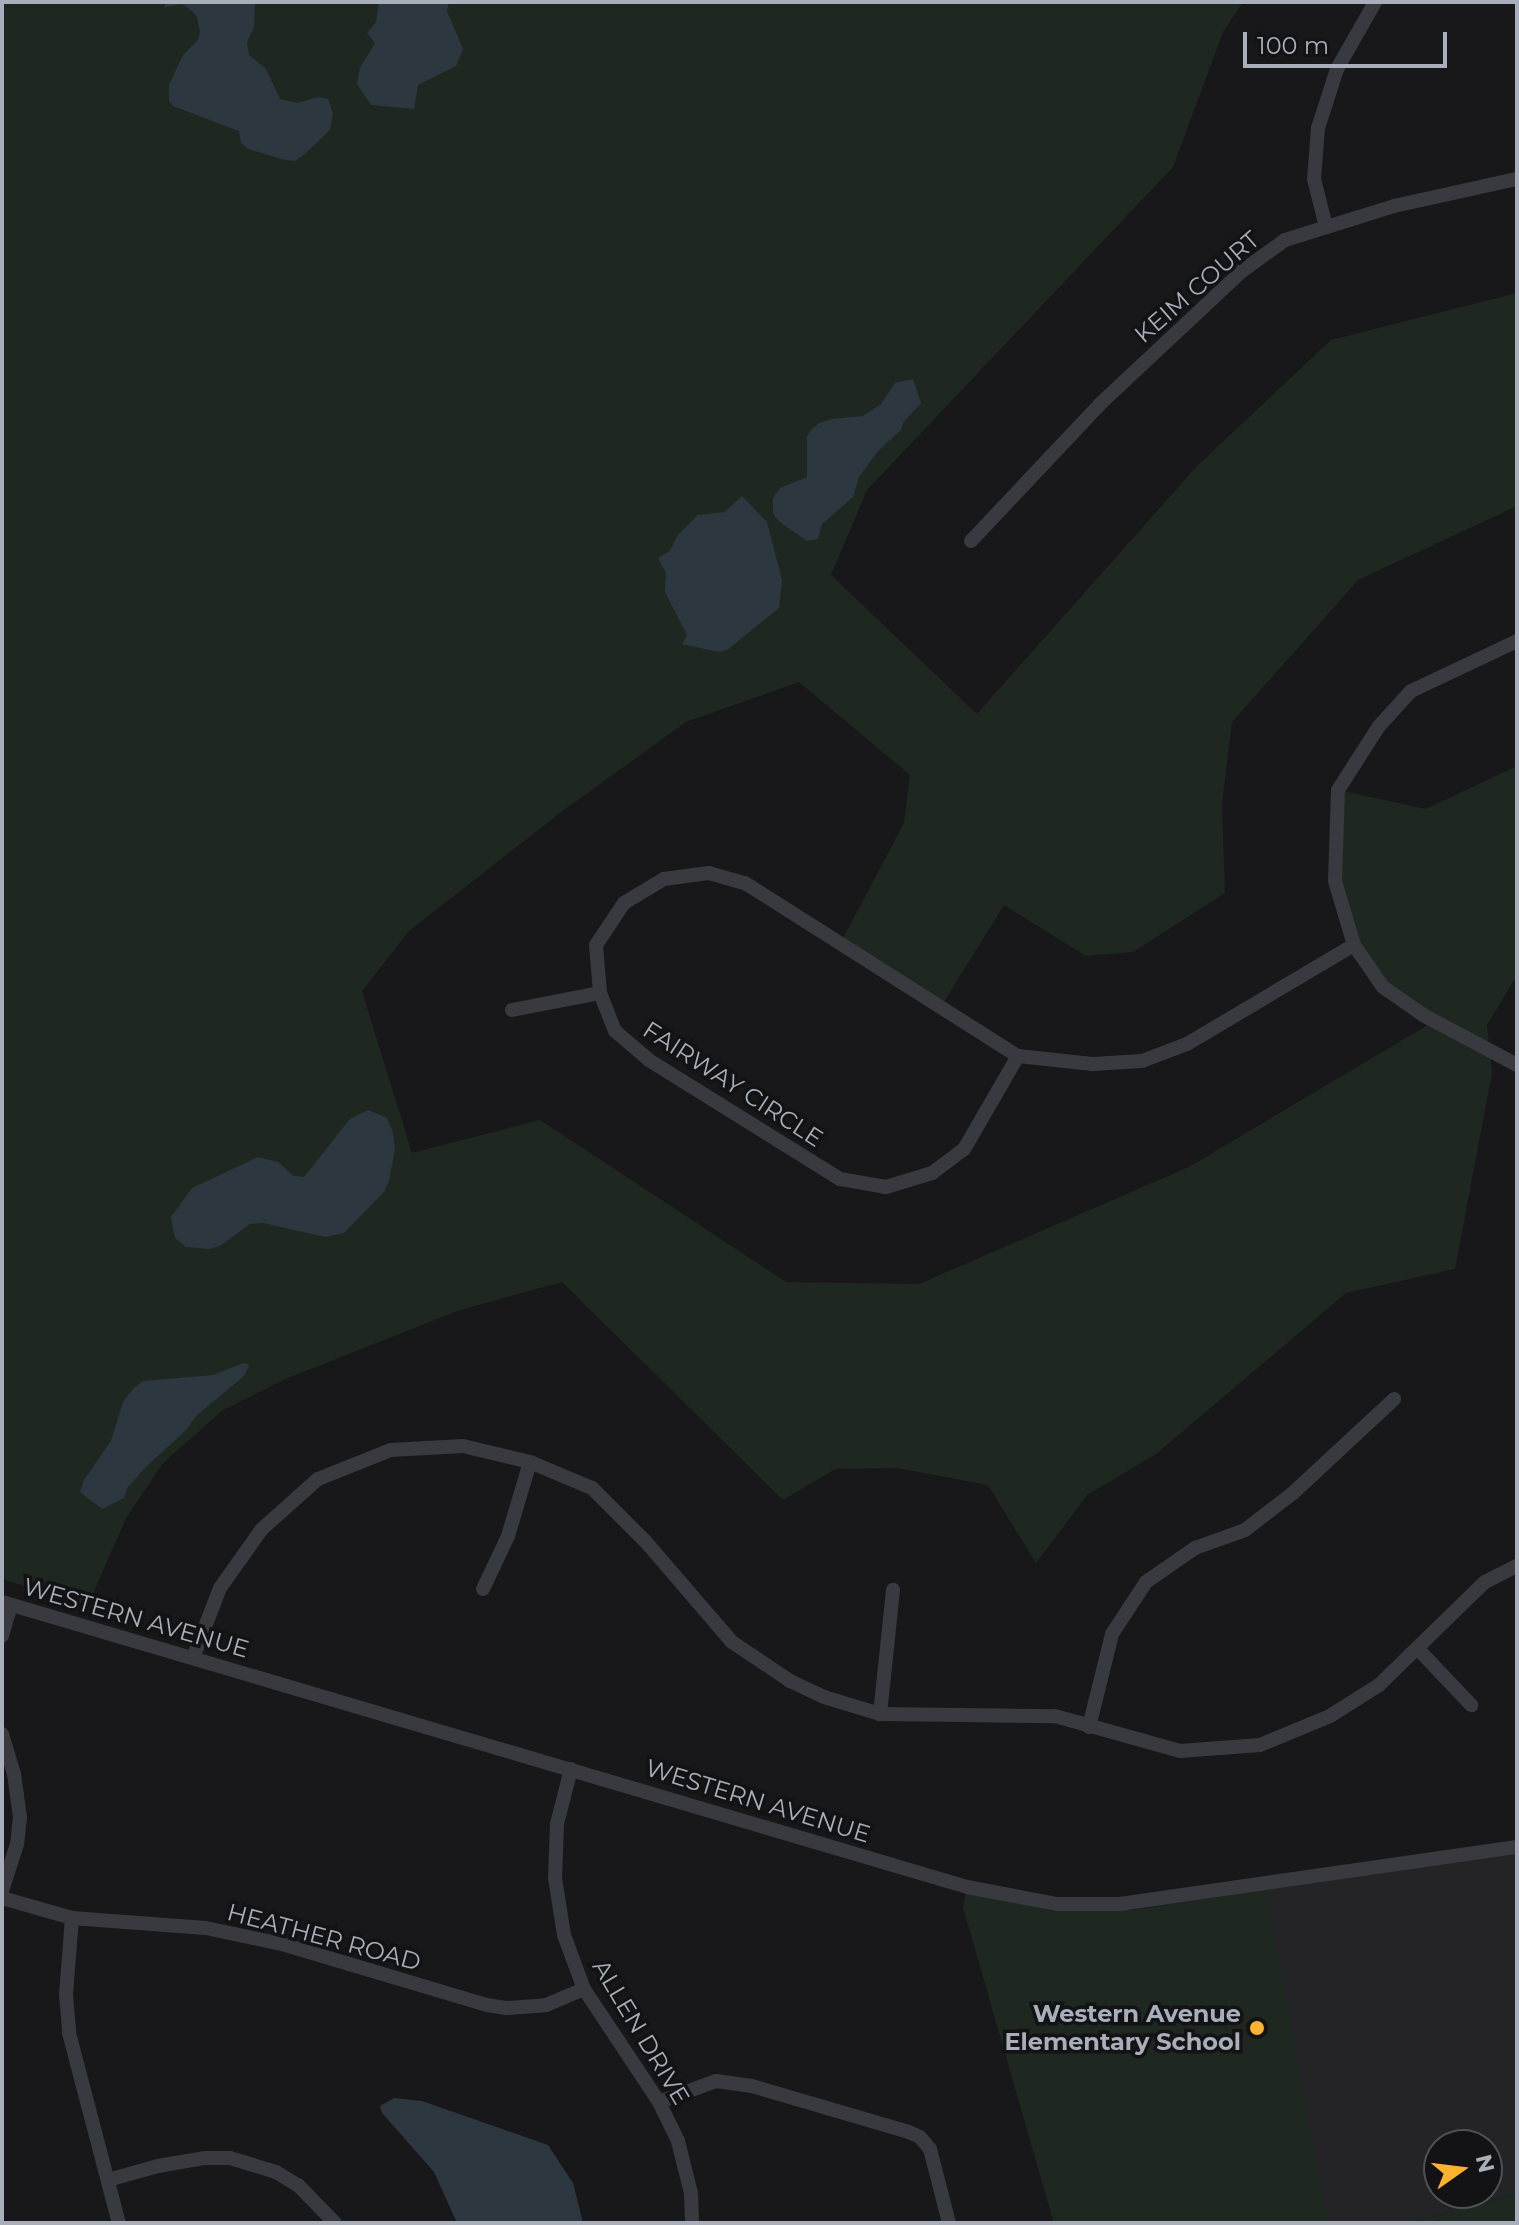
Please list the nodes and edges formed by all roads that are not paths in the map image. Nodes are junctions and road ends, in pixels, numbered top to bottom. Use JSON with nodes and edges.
{"nodes":[{"id":1,"x":1375,"y":2,"type":"edge"},
{"id":2,"x":1517,"y":179,"type":"edge"},
{"id":3,"x":1326,"y":227,"type":"junction"},
{"id":4,"x":971,"y":541,"type":"dead end"},
{"id":5,"x":1517,"y":641,"type":"edge"},
{"id":6,"x":1354,"y":945,"type":"junction"},
{"id":7,"x":600,"y":993,"type":"junction"},
{"id":8,"x":512,"y":1010,"type":"dead end"},
{"id":9,"x":1018,"y":1056,"type":"junction"},
{"id":10,"x":1517,"y":1065,"type":"edge"},
{"id":11,"x":1394,"y":1399,"type":"dead end"},
{"id":12,"x":530,"y":1462,"type":"junction"},
{"id":13,"x":1517,"y":1566,"type":"edge"},
{"id":14,"x":483,"y":1589,"type":"dead end"},
{"id":15,"x":893,"y":1590,"type":"dead end"},
{"id":16,"x":6,"y":1604,"type":"edge"},
{"id":17,"x":2,"y":1636,"type":"edge"},
{"id":18,"x":1417,"y":1648,"type":"junction"},
{"id":19,"x":193,"y":1658,"type":"junction"},
{"id":20,"x":1471,"y":1705,"type":"dead end"},
{"id":21,"x":880,"y":1714,"type":"junction"},
{"id":22,"x":1089,"y":1727,"type":"junction"},
{"id":23,"x":2,"y":1734,"type":"edge"},
{"id":24,"x":571,"y":1769,"type":"junction"},
{"id":25,"x":1517,"y":1847,"type":"edge"},
{"id":26,"x":2,"y":1891,"type":"edge"},
{"id":27,"x":2,"y":1898,"type":"edge"},
{"id":28,"x":72,"y":1918,"type":"junction"},
{"id":29,"x":584,"y":1989,"type":"junction"},
{"id":30,"x":659,"y":2102,"type":"junction"},
{"id":31,"x":108,"y":2180,"type":"junction"},
{"id":32,"x":119,"y":2223,"type":"edge"},
{"id":33,"x":335,"y":2223,"type":"edge"},
{"id":34,"x":692,"y":2223,"type":"edge"},
{"id":35,"x":949,"y":2223,"type":"edge"}],
"edges":[{"from":1,"to":3,"type":"street"},
{"from":2,"to":3,"type":"street","name":"KEIM COURT"},
{"from":3,"to":4,"type":"street","name":"KEIM COURT"},
{"from":5,"to":6,"type":"street"},
{"from":6,"to":9,"type":"street","name":"FAIRWAY CIRCLE"},
{"from":6,"to":10,"type":"street"},
{"from":7,"to":8,"type":"street"},
{"from":7,"to":9,"type":"street","name":"FAIRWAY CIRCLE"},
{"from":7,"to":9,"type":"street","name":"FAIRWAY CIRCLE"},
{"from":11,"to":22,"type":"street"},
{"from":12,"to":14,"type":"street"},
{"from":12,"to":19,"type":"street"},
{"from":12,"to":21,"type":"street"},
{"from":13,"to":18,"type":"street"},
{"from":15,"to":21,"type":"street"},
{"from":16,"to":17,"type":"street"},
{"from":16,"to":19,"type":"street","name":"WESTERN AVENUE"},
{"from":18,"to":20,"type":"street"},
{"from":18,"to":22,"type":"street"},
{"from":19,"to":24,"type":"street","name":"WESTERN AVENUE"},
{"from":21,"to":22,"type":"street"},
{"from":23,"to":26,"type":"street"},
{"from":24,"to":25,"type":"street","name":"WESTERN AVENUE"},
{"from":24,"to":29,"type":"street","name":"ALLEN DRIVE"},
{"from":27,"to":28,"type":"street","name":"HEATHER ROAD"},
{"from":28,"to":29,"type":"street","name":"HEATHER ROAD"},
{"from":28,"to":31,"type":"street"},
{"from":29,"to":30,"type":"street","name":"ALLEN DRIVE"},
{"from":30,"to":34,"type":"street","name":"ALLEN DRIVE"},
{"from":30,"to":35,"type":"street"},
{"from":31,"to":32,"type":"street"},
{"from":31,"to":33,"type":"street"}]}
